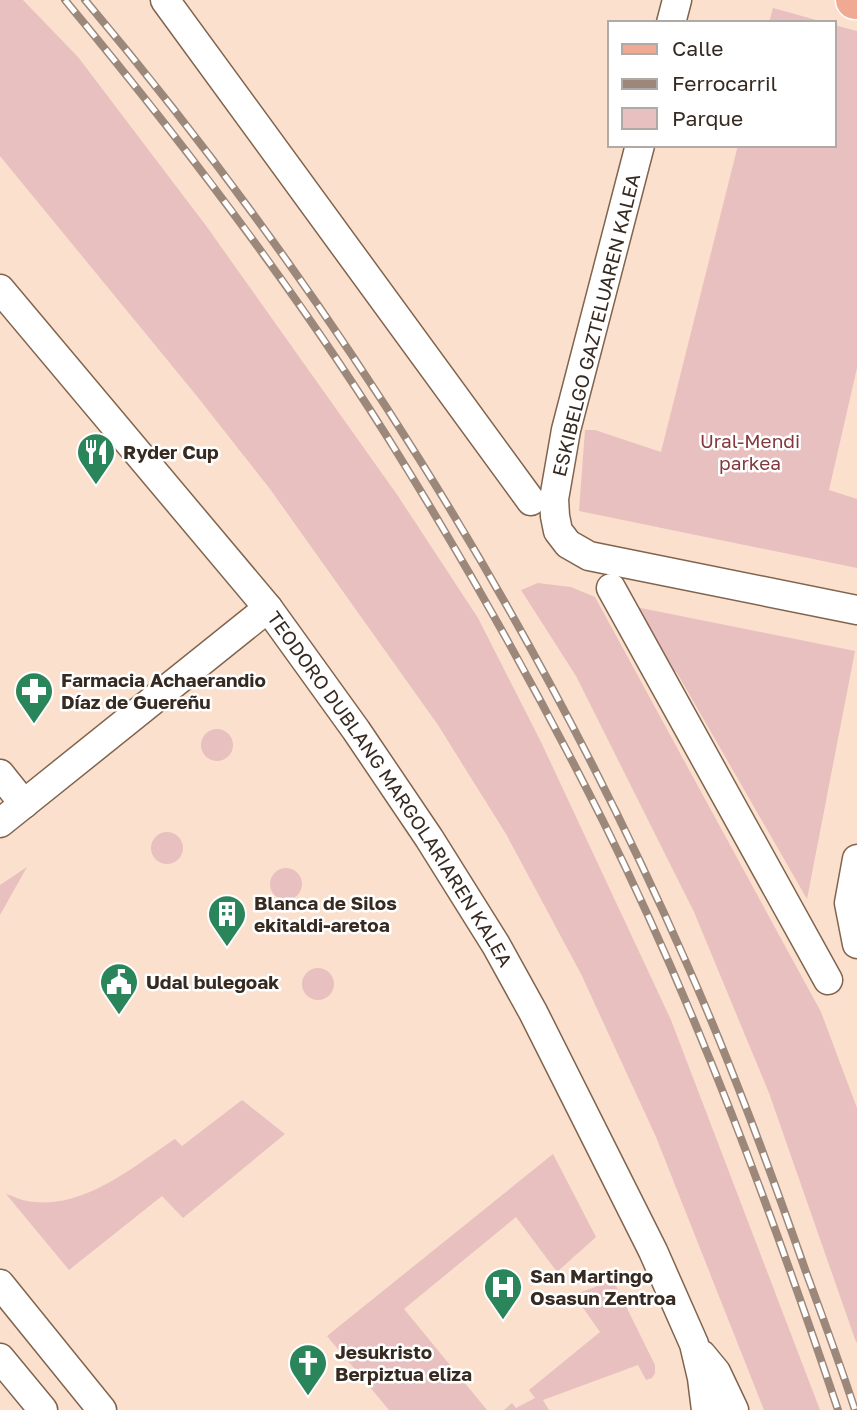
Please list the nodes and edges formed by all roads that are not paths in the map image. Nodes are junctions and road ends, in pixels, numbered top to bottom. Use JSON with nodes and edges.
{"nodes":[{"id":1,"x":165,"y":0,"type":"edge"},
{"id":2,"x":677,"y":0,"type":"edge"},
{"id":3,"x":672,"y":21,"type":"edge"},
{"id":4,"x":639,"y":147,"type":"edge"},
{"id":5,"x":0,"y":289,"type":"edge"},
{"id":6,"x":531,"y":501,"type":"dead end"},
{"id":7,"x":611,"y":588,"type":"dead end"},
{"id":8,"x":268,"y":608,"type":"junction"},
{"id":9,"x":857,"y":610,"type":"edge"},
{"id":10,"x":0,"y":774,"type":"edge"},
{"id":11,"x":24,"y":804,"type":"junction"},
{"id":12,"x":0,"y":823,"type":"edge"},
{"id":13,"x":857,"y":859,"type":"edge"},
{"id":14,"x":857,"y":944,"type":"edge"},
{"id":15,"x":828,"y":980,"type":"dead end"},
{"id":16,"x":0,"y":1284,"type":"edge"},
{"id":17,"x":694,"y":1344,"type":"junction"},
{"id":18,"x":0,"y":1358,"type":"edge"},
{"id":19,"x":34,"y":1407,"type":"edge"},
{"id":20,"x":102,"y":1410,"type":"edge"},
{"id":21,"x":706,"y":1410,"type":"edge"},
{"id":22,"x":734,"y":1410,"type":"edge"}],
"edges":[{"from":1,"to":6,"type":"street"},
{"from":2,"to":3,"type":"street"},
{"from":4,"to":9,"type":"street","name":"ESKIBELGO GAZTELUAREN KALEA"},
{"from":5,"to":8,"type":"street","name":"TEODORO DUBLANG MARGOLARIAREN KALEA"},
{"from":7,"to":15,"type":"street"},
{"from":8,"to":11,"type":"street"},
{"from":8,"to":17,"type":"street","name":"TEODORO DUBLANG MARGOLARIAREN KALEA"},
{"from":10,"to":11,"type":"street"},
{"from":11,"to":12,"type":"street"},
{"from":13,"to":14,"type":"street"},
{"from":16,"to":20,"type":"street"},
{"from":17,"to":21,"type":"street","name":"TEODORO DUBLANG MARGOLARIAREN KALEA"},
{"from":17,"to":22,"type":"street","name":"TEODORO DUBLANG MARGOLARIAREN KALEA"},
{"from":18,"to":19,"type":"street"}]}
